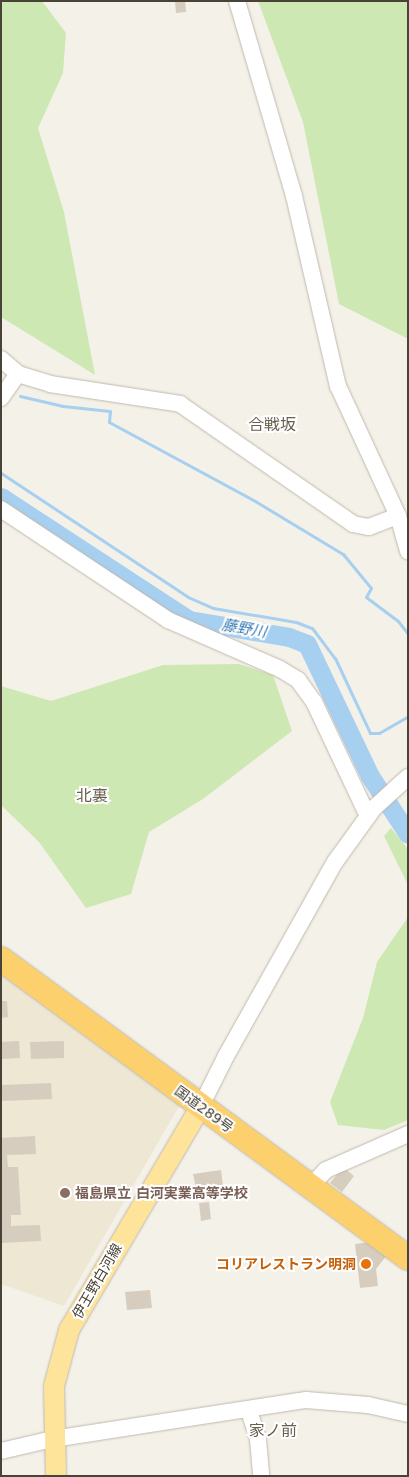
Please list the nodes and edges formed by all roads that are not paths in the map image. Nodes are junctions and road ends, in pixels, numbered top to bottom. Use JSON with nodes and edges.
{"nodes":[{"id":1,"x":237,"y":1,"type":"edge"},
{"id":2,"x":1,"y":359,"type":"edge"},
{"id":3,"x":18,"y":374,"type":"junction"},
{"id":4,"x":1,"y":398,"type":"edge"},
{"id":5,"x":1,"y":509,"type":"edge"},
{"id":6,"x":398,"y":516,"type":"junction"},
{"id":7,"x":408,"y":552,"type":"edge"},
{"id":8,"x":408,"y":777,"type":"edge"},
{"id":9,"x":371,"y":812,"type":"junction"},
{"id":10,"x":1,"y":959,"type":"edge"},
{"id":11,"x":201,"y":1106,"type":"junction"},
{"id":12,"x":408,"y":1134,"type":"edge"},
{"id":13,"x":310,"y":1187,"type":"junction"},
{"id":14,"x":408,"y":1258,"type":"edge"},
{"id":15,"x":249,"y":1411,"type":"junction"},
{"id":16,"x":408,"y":1414,"type":"edge"},
{"id":17,"x":53,"y":1439,"type":"junction"},
{"id":18,"x":1,"y":1451,"type":"edge"},
{"id":19,"x":56,"y":1476,"type":"edge"},
{"id":20,"x":261,"y":1476,"type":"edge"}],
"edges":[{"from":1,"to":6,"type":"street"},
{"from":2,"to":3,"type":"street"},
{"from":3,"to":4,"type":"street"},
{"from":3,"to":6,"type":"street"},
{"from":5,"to":9,"type":"street"},
{"from":6,"to":7,"type":"street"},
{"from":8,"to":9,"type":"street"},
{"from":9,"to":11,"type":"street"},
{"from":10,"to":11,"type":"highway","name":"国道289号"},
{"from":11,"to":13,"type":"highway","name":"国道289号"},
{"from":11,"to":17,"type":"main road","name":"伊王野白河線"},
{"from":12,"to":13,"type":"street"},
{"from":13,"to":14,"type":"highway","name":"国道289号"},
{"from":15,"to":16,"type":"street"},
{"from":15,"to":17,"type":"street"},
{"from":15,"to":20,"type":"street"},
{"from":17,"to":18,"type":"street"},
{"from":17,"to":19,"type":"main road","name":"伊王野白河線"}]}
